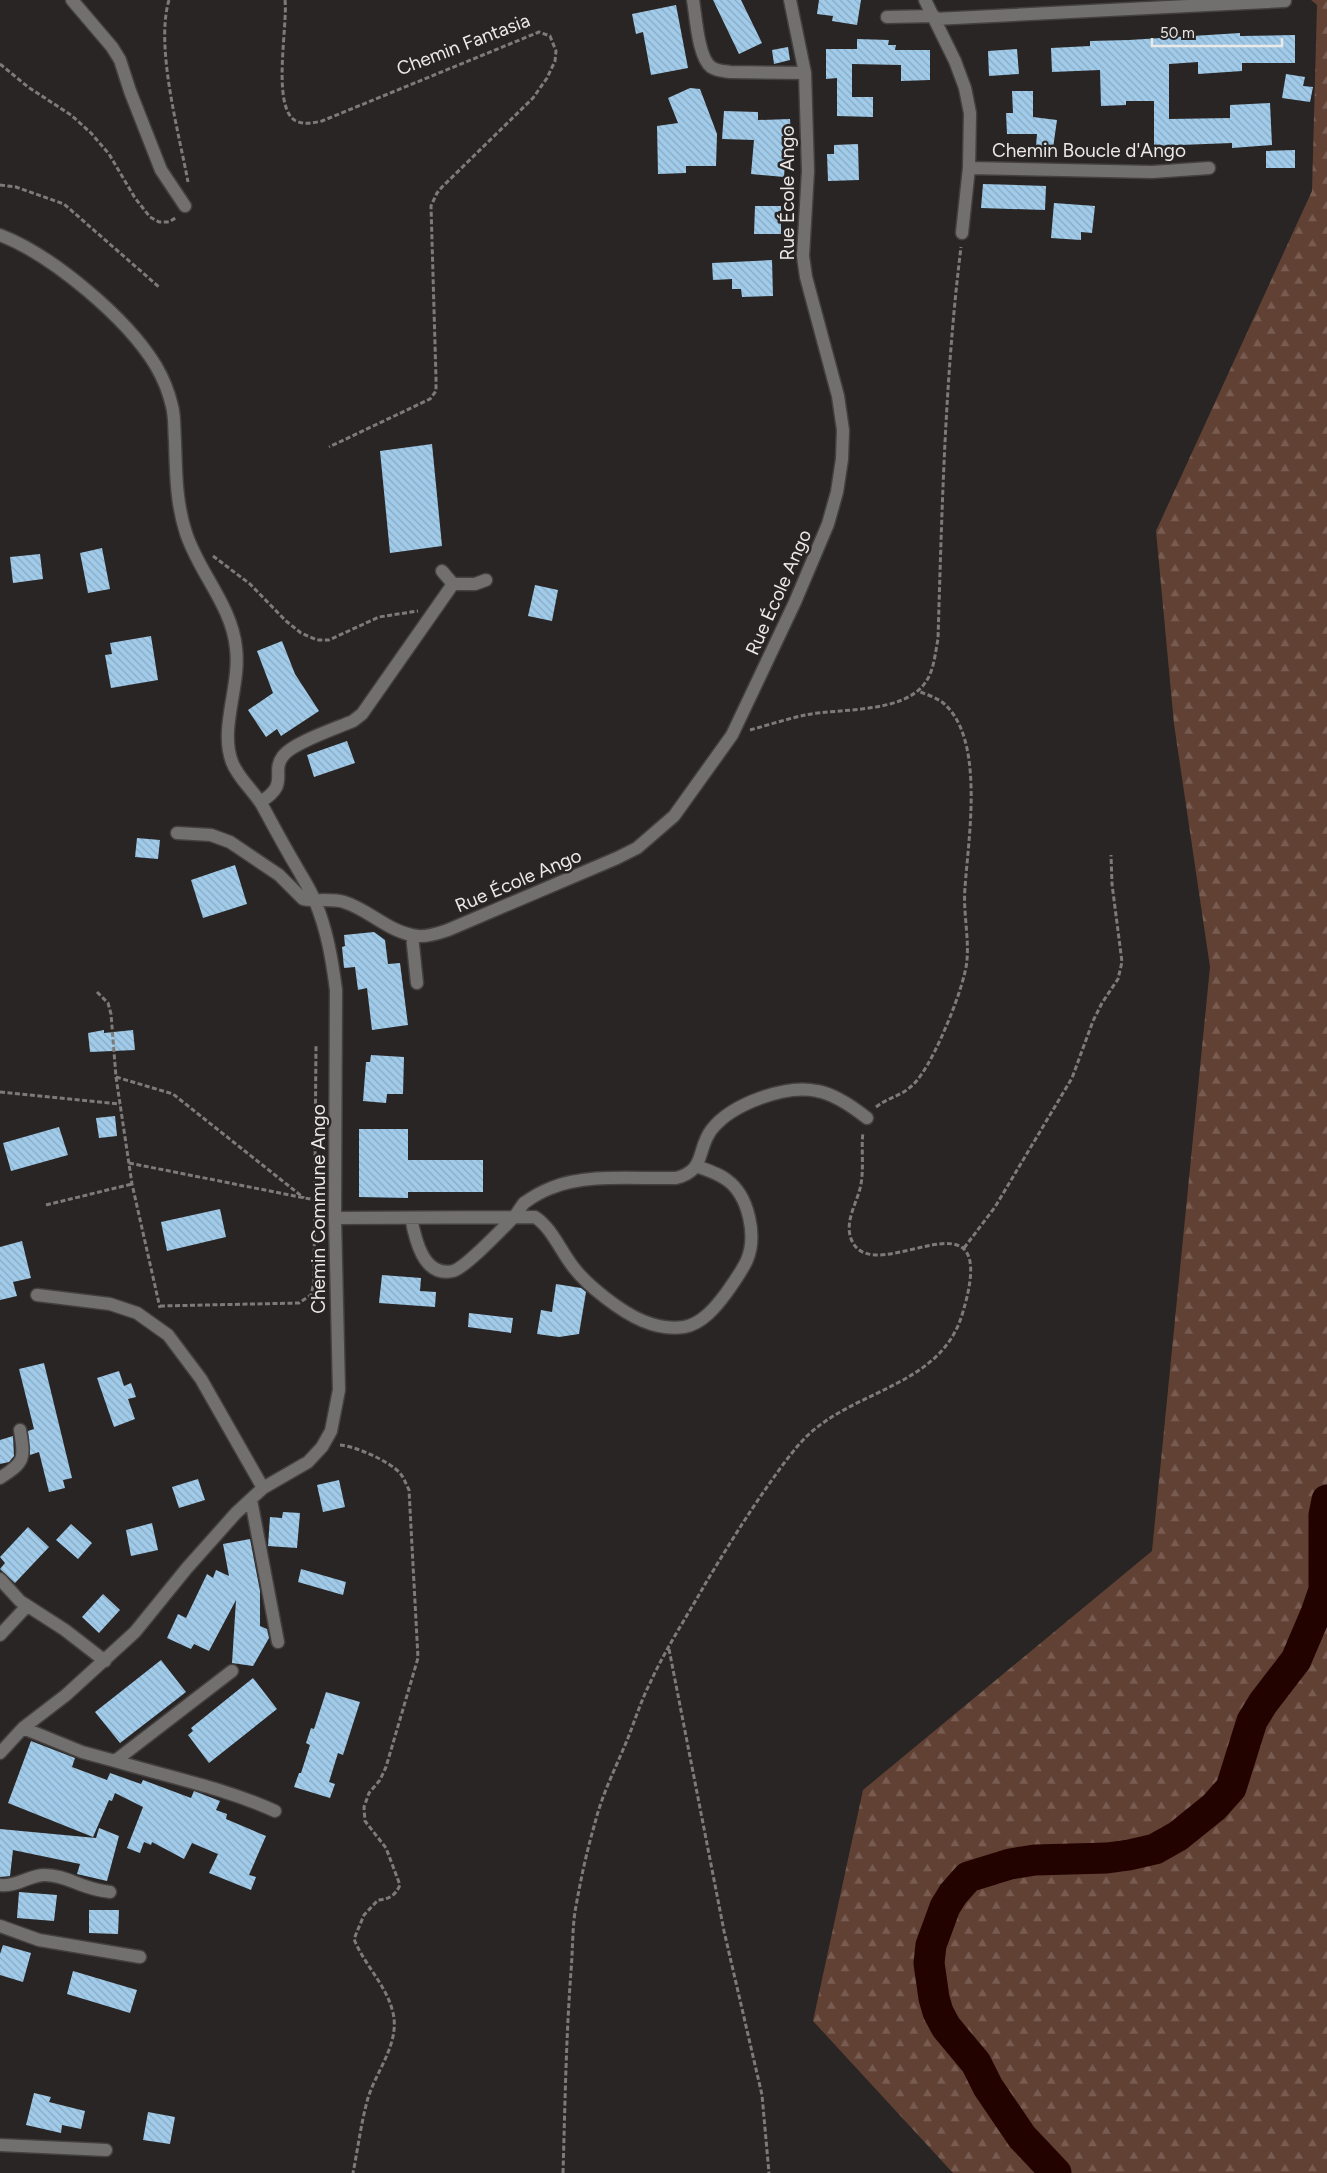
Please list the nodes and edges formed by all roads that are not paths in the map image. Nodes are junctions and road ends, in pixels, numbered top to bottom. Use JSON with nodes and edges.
{"nodes":[{"id":1,"x":72,"y":0,"type":"edge"},
{"id":2,"x":693,"y":0,"type":"edge"},
{"id":3,"x":790,"y":0,"type":"edge"},
{"id":4,"x":925,"y":0,"type":"edge"},
{"id":5,"x":1286,"y":1,"type":"edge"},
{"id":6,"x":887,"y":17,"type":"dead end"},
{"id":7,"x":934,"y":18,"type":"junction"},
{"id":8,"x":805,"y":73,"type":"junction"},
{"id":9,"x":969,"y":168,"type":"junction"},
{"id":10,"x":1208,"y":168,"type":"dead end"},
{"id":11,"x":185,"y":206,"type":"dead end"},
{"id":12,"x":962,"y":233,"type":"road end"},
{"id":13,"x":0,"y":235,"type":"edge"},
{"id":14,"x":442,"y":571,"type":"dead end"},
{"id":15,"x":486,"y":580,"type":"dead end"},
{"id":16,"x":453,"y":584,"type":"junction"},
{"id":17,"x":260,"y":802,"type":"junction"},
{"id":18,"x":177,"y":833,"type":"dead end"},
{"id":19,"x":314,"y":899,"type":"junction"},
{"id":20,"x":412,"y":935,"type":"junction"},
{"id":21,"x":417,"y":983,"type":"dead end"},
{"id":22,"x":867,"y":1118,"type":"road end"},
{"id":23,"x":696,"y":1166,"type":"junction"},
{"id":24,"x":514,"y":1217,"type":"junction"},
{"id":25,"x":335,"y":1218,"type":"junction"},
{"id":26,"x":410,"y":1218,"type":"junction"},
{"id":27,"x":37,"y":1295,"type":"dead end"},
{"id":28,"x":20,"y":1430,"type":"dead end"},
{"id":29,"x":0,"y":1478,"type":"edge"},
{"id":30,"x":263,"y":1488,"type":"junction"},
{"id":31,"x":251,"y":1500,"type":"junction"},
{"id":32,"x":0,"y":1579,"type":"edge"},
{"id":33,"x":28,"y":1606,"type":"junction"},
{"id":34,"x":0,"y":1635,"type":"edge"},
{"id":35,"x":278,"y":1642,"type":"dead end"},
{"id":36,"x":105,"y":1661,"type":"junction"},
{"id":37,"x":232,"y":1671,"type":"dead end"},
{"id":38,"x":23,"y":1728,"type":"junction"},
{"id":39,"x":0,"y":1754,"type":"edge"},
{"id":40,"x":115,"y":1761,"type":"junction"},
{"id":41,"x":275,"y":1811,"type":"dead end"},
{"id":42,"x":0,"y":1885,"type":"edge"},
{"id":43,"x":110,"y":1892,"type":"dead end"},
{"id":44,"x":0,"y":1926,"type":"edge"},
{"id":45,"x":140,"y":1957,"type":"dead end"},
{"id":46,"x":0,"y":2145,"type":"edge"},
{"id":47,"x":106,"y":2150,"type":"dead end"}],
"edges":[{"from":1,"to":11,"type":"street"},
{"from":2,"to":8,"type":"street"},
{"from":3,"to":8,"type":"street","name":"Rue École Ango"},
{"from":4,"to":7,"type":"street","name":"Chemin Boucle d'Ango"},
{"from":5,"to":7,"type":"street"},
{"from":6,"to":7,"type":"street"},
{"from":7,"to":9,"type":"street","name":"Chemin Boucle d'Ango"},
{"from":8,"to":20,"type":"street","name":"Rue École Ango"},
{"from":9,"to":10,"type":"street","name":"Chemin Boucle d'Ango"},
{"from":9,"to":12,"type":"street","name":"Chemin Boucle d'Ango"},
{"from":13,"to":17,"type":"street","name":"Chemin Commune Ango"},
{"from":14,"to":16,"type":"street"},
{"from":15,"to":16,"type":"street"},
{"from":16,"to":17,"type":"street"},
{"from":17,"to":19,"type":"street","name":"Chemin Commune Ango"},
{"from":18,"to":19,"type":"street"},
{"from":19,"to":20,"type":"street","name":"Rue École Ango"},
{"from":19,"to":25,"type":"street","name":"Chemin Commune Ango"},
{"from":20,"to":21,"type":"street"},
{"from":22,"to":23,"type":"street"},
{"from":23,"to":24,"type":"street"},
{"from":23,"to":24,"type":"street"},
{"from":24,"to":26,"type":"street"},
{"from":24,"to":26,"type":"street"},
{"from":25,"to":26,"type":"street"},
{"from":25,"to":30,"type":"street","name":"Chemin Commune Ango"},
{"from":27,"to":30,"type":"street"},
{"from":28,"to":29,"type":"street"},
{"from":30,"to":31,"type":"street","name":"Chemin Commune Ango"},
{"from":31,"to":35,"type":"street"},
{"from":31,"to":36,"type":"street","name":"Chemin Commune Ango"},
{"from":32,"to":33,"type":"street"},
{"from":33,"to":34,"type":"street"},
{"from":33,"to":36,"type":"street"},
{"from":36,"to":38,"type":"street","name":"Chemin Commune Ango"},
{"from":37,"to":40,"type":"street"},
{"from":38,"to":39,"type":"street","name":"Chemin Commune Ango"},
{"from":38,"to":40,"type":"street"},
{"from":40,"to":41,"type":"street"},
{"from":42,"to":43,"type":"street"},
{"from":44,"to":45,"type":"street"},
{"from":46,"to":47,"type":"street"}]}
